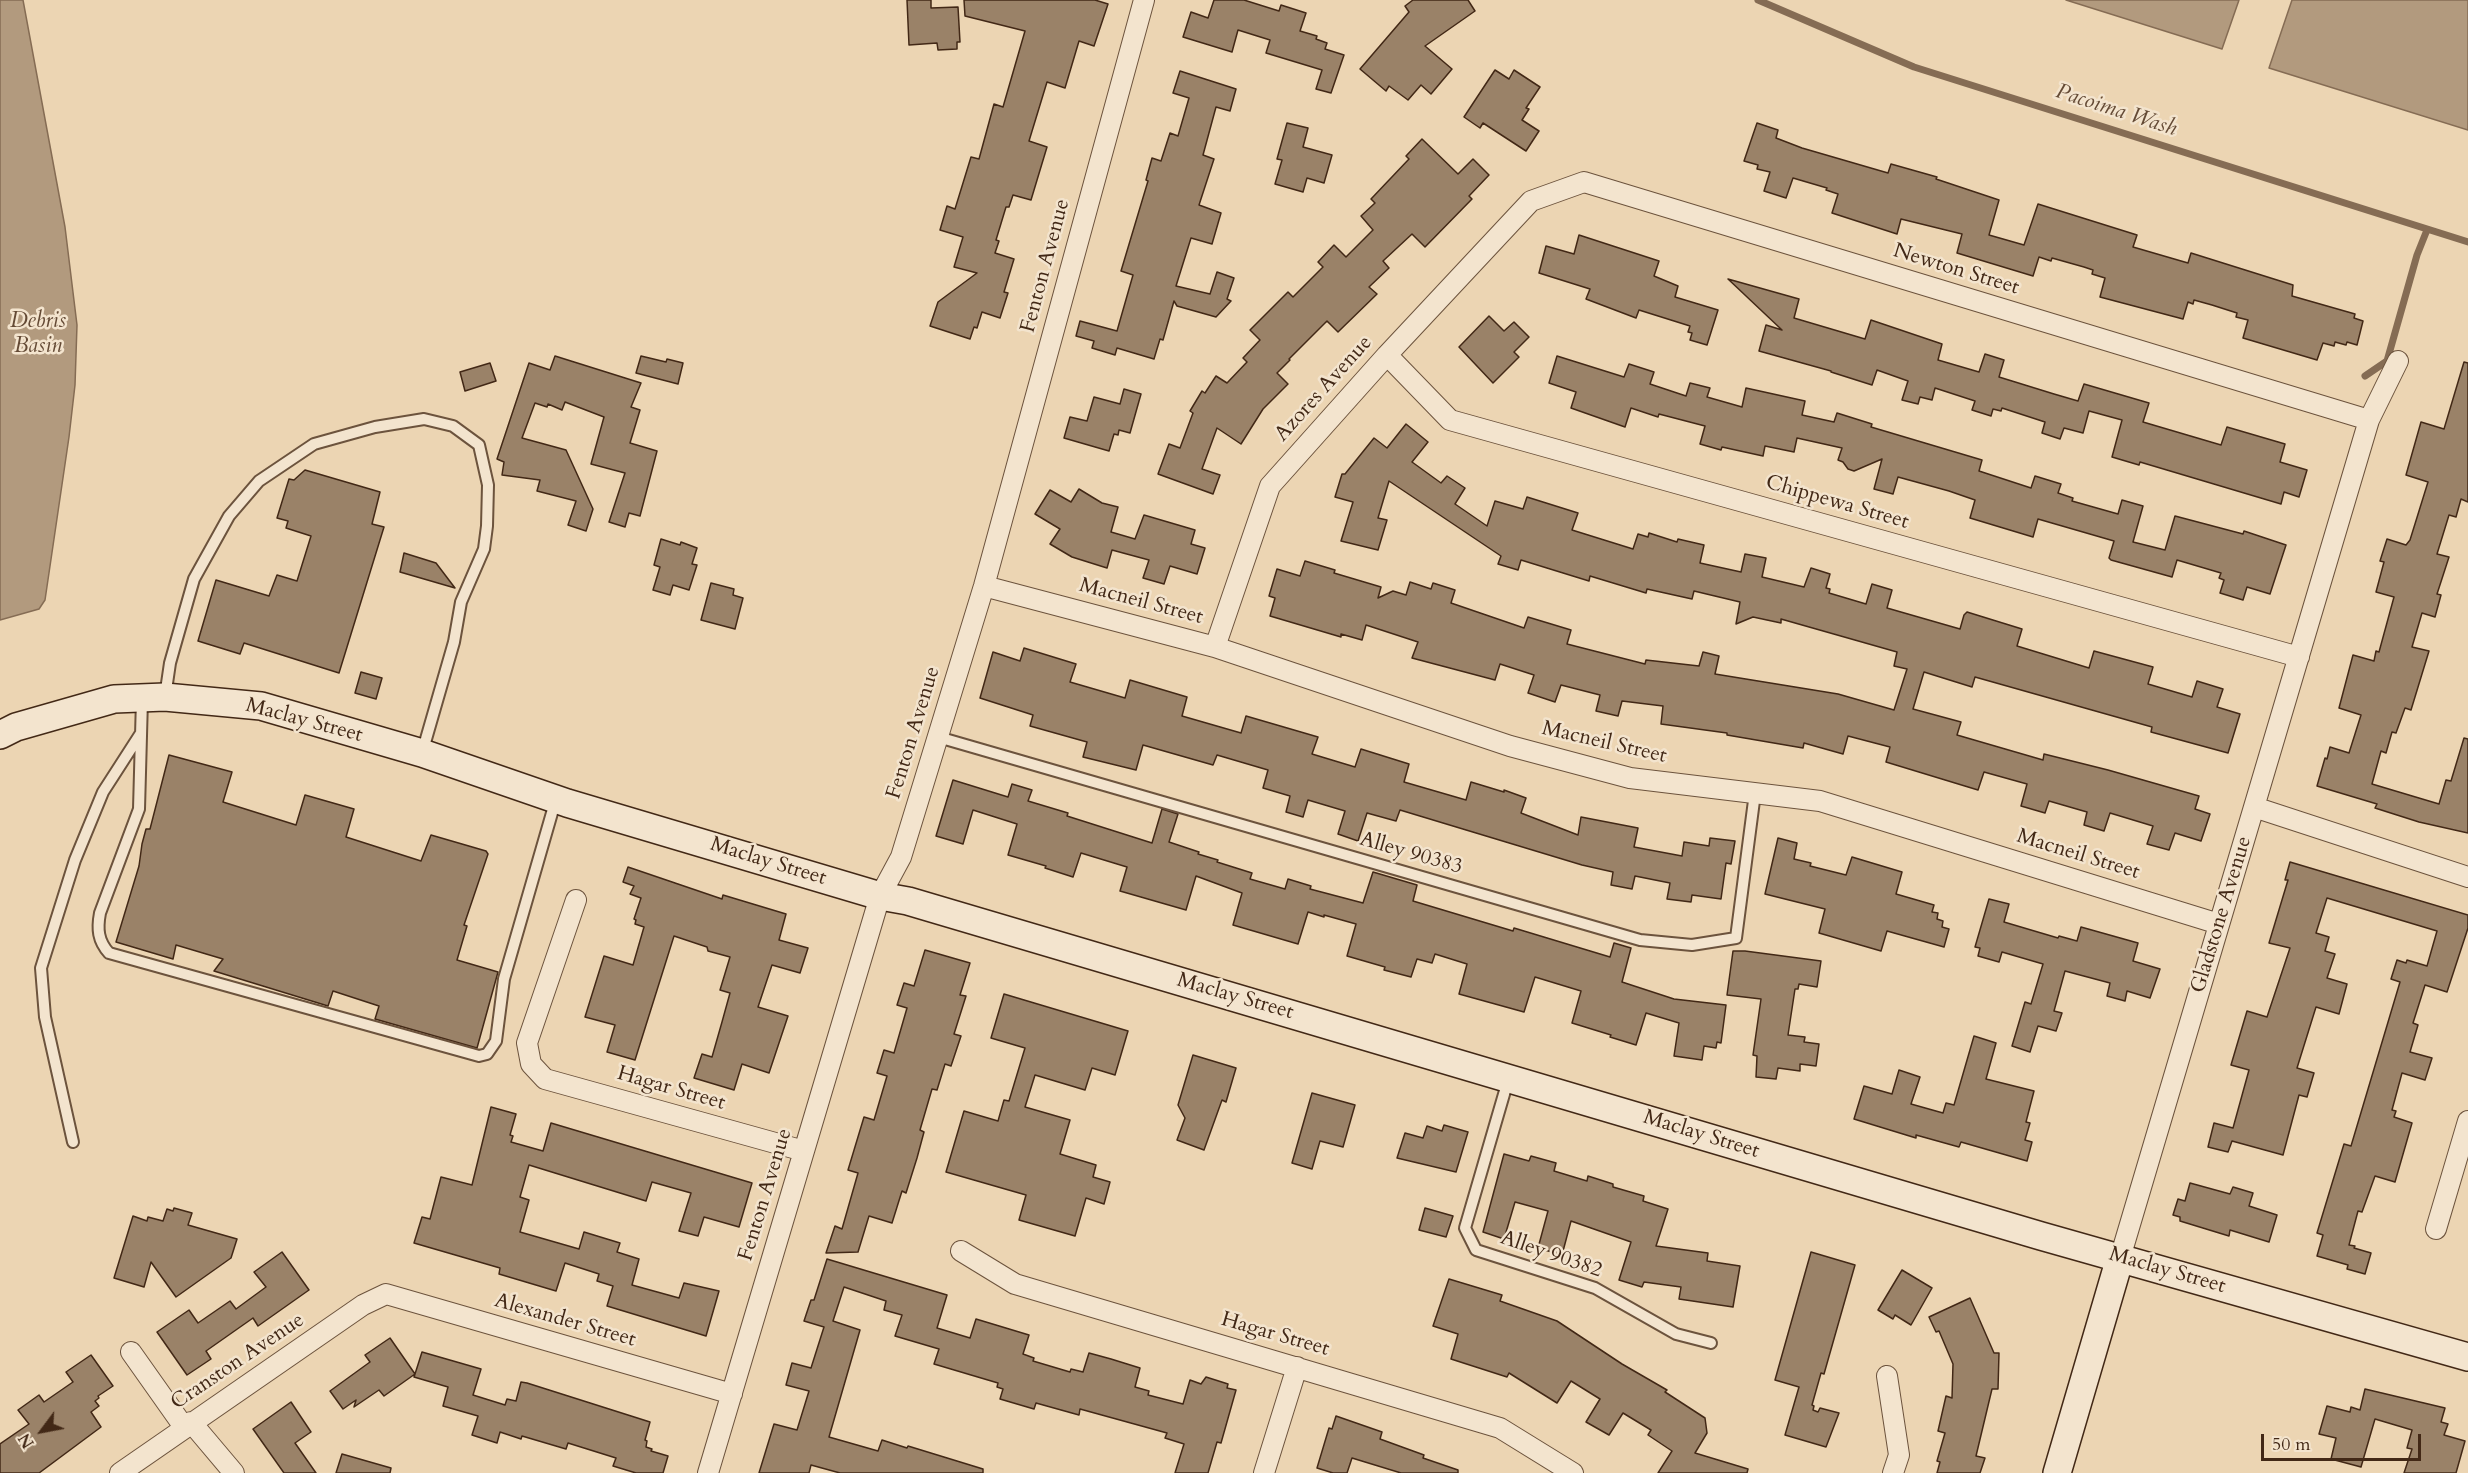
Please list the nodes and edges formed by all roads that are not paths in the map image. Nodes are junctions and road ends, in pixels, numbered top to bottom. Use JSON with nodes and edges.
{"nodes":[{"id":1,"x":1144,"y":0,"type":"edge"},
{"id":2,"x":1531,"y":201,"type":"joint"},
{"id":3,"x":1387,"y":355,"type":"junction"},
{"id":4,"x":2398,"y":361,"type":"dead end"},
{"id":5,"x":2369,"y":420,"type":"junction"},
{"id":6,"x":984,"y":586,"type":"junction"},
{"id":7,"x":1215,"y":647,"type":"junction"},
{"id":8,"x":2299,"y":657,"type":"junction"},
{"id":9,"x":154,"y":698,"type":"junction"},
{"id":10,"x":141,"y":733,"type":"junction"},
{"id":11,"x":0,"y":735,"type":"edge"},
{"id":12,"x":938,"y":737,"type":"junction"},
{"id":13,"x":422,"y":753,"type":"junction"},
{"id":14,"x":1755,"y":793,"type":"junction"},
{"id":15,"x":556,"y":799,"type":"junction"},
{"id":16,"x":2254,"y":807,"type":"junction"},
{"id":17,"x":2468,"y":877,"type":"edge"},
{"id":18,"x":880,"y":896,"type":"junction"},
{"id":19,"x":576,"y":900,"type":"dead end"},
{"id":20,"x":2219,"y":924,"type":"junction"},
{"id":21,"x":1509,"y":1077,"type":"junction"},
{"id":22,"x":2468,"y":1121,"type":"edge"},
{"id":23,"x":73,"y":1142,"type":"dead end"},
{"id":24,"x":804,"y":1151,"type":"junction"},
{"id":25,"x":2436,"y":1229,"type":"dead end"},
{"id":26,"x":961,"y":1251,"type":"dead end"},
{"id":27,"x":2120,"y":1258,"type":"junction"},
{"id":28,"x":386,"y":1294,"type":"joint"},
{"id":29,"x":1711,"y":1343,"type":"dead end"},
{"id":30,"x":131,"y":1352,"type":"dead end"},
{"id":31,"x":2468,"y":1357,"type":"edge"},
{"id":32,"x":1298,"y":1367,"type":"junction"},
{"id":33,"x":1887,"y":1376,"type":"dead end"},
{"id":34,"x":732,"y":1394,"type":"junction"},
{"id":35,"x":188,"y":1424,"type":"junction"},
{"id":36,"x":120,"y":1473,"type":"edge"},
{"id":37,"x":234,"y":1473,"type":"edge"},
{"id":38,"x":708,"y":1473,"type":"edge"},
{"id":39,"x":1264,"y":1473,"type":"edge"},
{"id":40,"x":1573,"y":1473,"type":"edge"},
{"id":41,"x":1893,"y":1473,"type":"edge"},
{"id":42,"x":2056,"y":1473,"type":"edge"}],
"edges":[{"from":1,"to":6,"type":"street","name":"Fenton Avenue"},
{"from":2,"to":3,"type":"street","name":"Azores Avenue"},
{"from":2,"to":5,"type":"street","name":"Newton Street"},
{"from":3,"to":7,"type":"street","name":"Azores Avenue"},
{"from":3,"to":8,"type":"street","name":"Chippewa Street"},
{"from":4,"to":5,"type":"street","name":"Gladstone Avenue"},
{"from":5,"to":8,"type":"street","name":"Gladstone Avenue"},
{"from":6,"to":7,"type":"street","name":"Macneil Street"},
{"from":6,"to":12,"type":"street","name":"Fenton Avenue"},
{"from":7,"to":14,"type":"street","name":"Macneil Street"},
{"from":8,"to":16,"type":"street","name":"Gladstone Avenue"},
{"from":9,"to":10,"type":"lane"},
{"from":9,"to":11,"type":"street","name":"Maclay Street"},
{"from":9,"to":13,"type":"street","name":"Maclay Street"},
{"from":9,"to":13,"type":"lane"},
{"from":10,"to":15,"type":"lane"},
{"from":10,"to":23,"type":"lane"},
{"from":12,"to":14,"type":"lane","name":"Alley 90383"},
{"from":12,"to":18,"type":"street","name":"Fenton Avenue"},
{"from":13,"to":15,"type":"street","name":"Maclay Street"},
{"from":14,"to":20,"type":"street","name":"Macneil Street"},
{"from":15,"to":18,"type":"street","name":"Maclay Street"},
{"from":16,"to":17,"type":"street"},
{"from":16,"to":20,"type":"street","name":"Gladstone Avenue"},
{"from":18,"to":21,"type":"street","name":"Maclay Street"},
{"from":18,"to":24,"type":"street","name":"Fenton Avenue"},
{"from":19,"to":24,"type":"street","name":"Hagar Street"},
{"from":20,"to":27,"type":"street","name":"Gladstone Avenue"},
{"from":21,"to":27,"type":"street","name":"Maclay Street"},
{"from":21,"to":29,"type":"lane","name":"Alley 90382"},
{"from":22,"to":25,"type":"street"},
{"from":24,"to":34,"type":"street","name":"Fenton Avenue"},
{"from":26,"to":32,"type":"street","name":"Hagar Street"},
{"from":27,"to":31,"type":"street","name":"Maclay Street"},
{"from":27,"to":42,"type":"street","name":"Gladstone Avenue"},
{"from":28,"to":34,"type":"street","name":"Alexander Street"},
{"from":28,"to":35,"type":"street","name":"Cranston Avenue"},
{"from":30,"to":35,"type":"street"},
{"from":32,"to":39,"type":"street"},
{"from":32,"to":40,"type":"street","name":"Hagar Street"},
{"from":33,"to":41,"type":"street"},
{"from":34,"to":38,"type":"street","name":"Fenton Avenue"},
{"from":35,"to":36,"type":"street","name":"Cranston Avenue"},
{"from":35,"to":37,"type":"street"}]}
